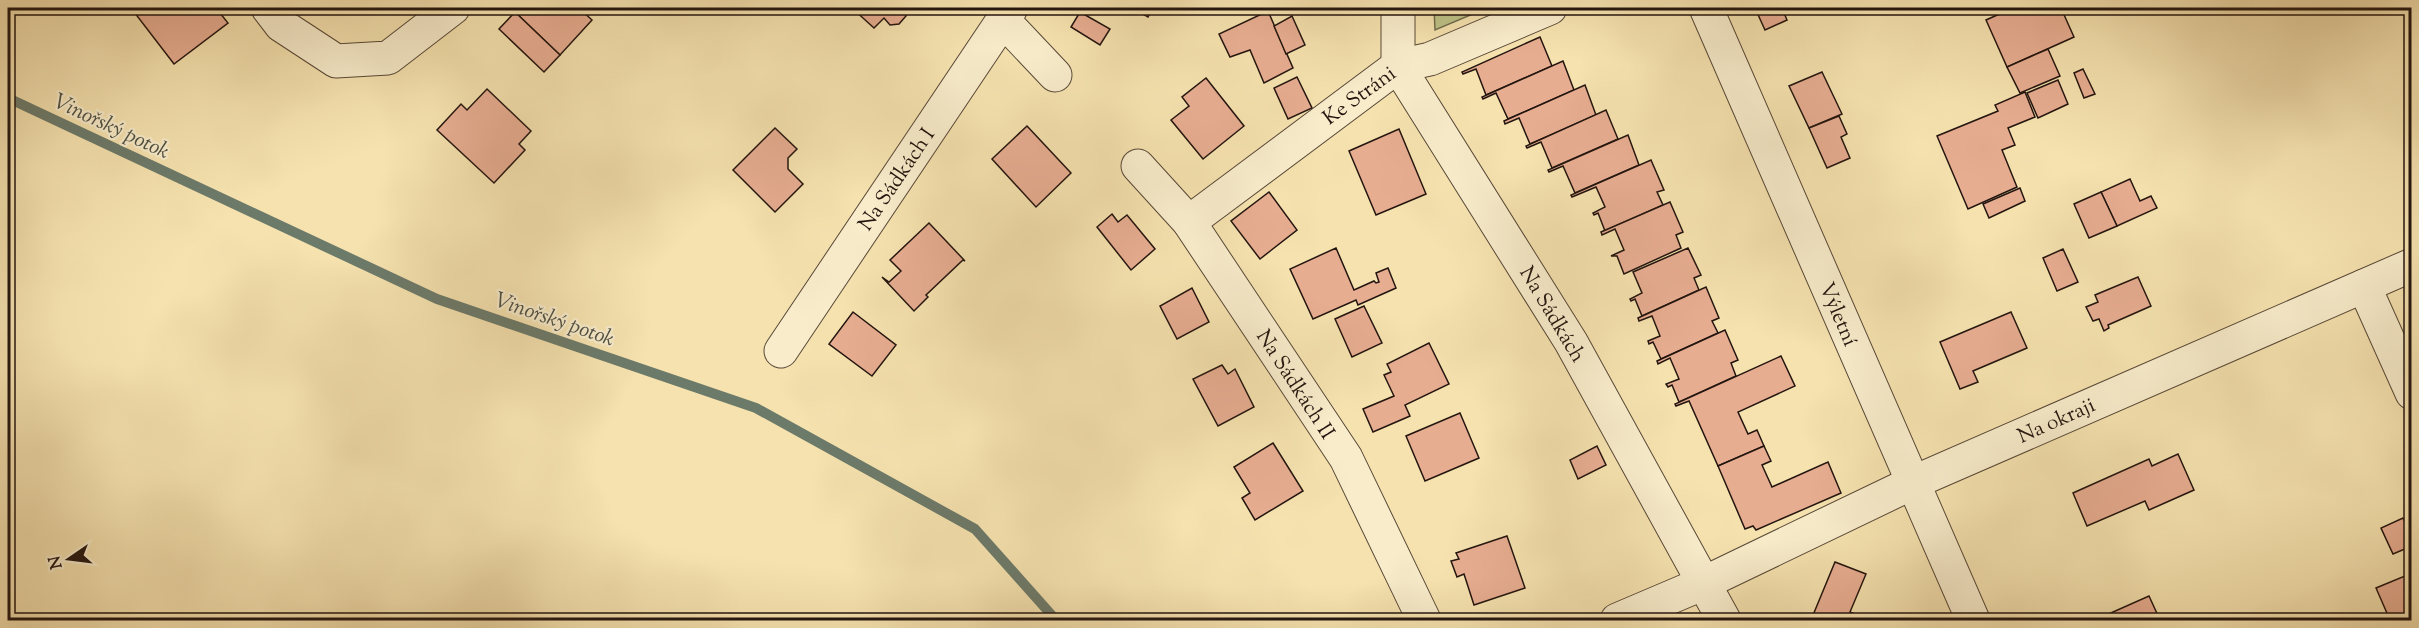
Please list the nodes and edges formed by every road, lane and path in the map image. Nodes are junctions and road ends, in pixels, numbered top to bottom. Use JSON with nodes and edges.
{"nodes":[{"id":1,"x":268,"y":8,"type":"edge"},
{"id":2,"x":453,"y":8,"type":"edge"},
{"id":3,"x":1398,"y":8,"type":"edge"},
{"id":4,"x":1550,"y":8,"type":"edge"},
{"id":5,"x":1706,"y":8,"type":"edge"},
{"id":6,"x":1007,"y":14,"type":"edge"},
{"id":7,"x":1398,"y":66,"type":"junction"},
{"id":8,"x":1055,"y":75,"type":"dead end"},
{"id":9,"x":1138,"y":166,"type":"dead end"},
{"id":10,"x":1189,"y":222,"type":"junction"},
{"id":11,"x":2412,"y":265,"type":"edge"},
{"id":12,"x":2364,"y":286,"type":"junction"},
{"id":13,"x":781,"y":351,"type":"dead end"},
{"id":14,"x":2412,"y":393,"type":"edge"},
{"id":15,"x":1912,"y":483,"type":"junction"},
{"id":16,"x":1704,"y":583,"type":"junction"},
{"id":17,"x":1424,"y":621,"type":"edge"},
{"id":18,"x":1617,"y":621,"type":"edge"},
{"id":19,"x":1724,"y":621,"type":"edge"},
{"id":20,"x":1973,"y":621,"type":"edge"}],
"edges":[{"from":1,"to":2,"type":"street"},
{"from":3,"to":7,"type":"street"},
{"from":4,"to":7,"type":"street","name":"Ke Stráni"},
{"from":5,"to":15,"type":"street","name":"Výletní"},
{"from":6,"to":8,"type":"street"},
{"from":6,"to":13,"type":"street","name":"Na Sádkách I"},
{"from":7,"to":10,"type":"street","name":"Ke Stráni"},
{"from":7,"to":16,"type":"street","name":"Na Sádkách"},
{"from":9,"to":10,"type":"street","name":"Na Sádkách II"},
{"from":10,"to":17,"type":"street","name":"Na Sádkách II"},
{"from":11,"to":12,"type":"street","name":"Na okraji"},
{"from":12,"to":14,"type":"street"},
{"from":12,"to":15,"type":"street","name":"Na okraji"},
{"from":15,"to":16,"type":"street","name":"Na okraji"},
{"from":15,"to":20,"type":"street","name":"Výletní"},
{"from":16,"to":18,"type":"street"},
{"from":16,"to":19,"type":"street","name":"Na Sádkách"}]}
